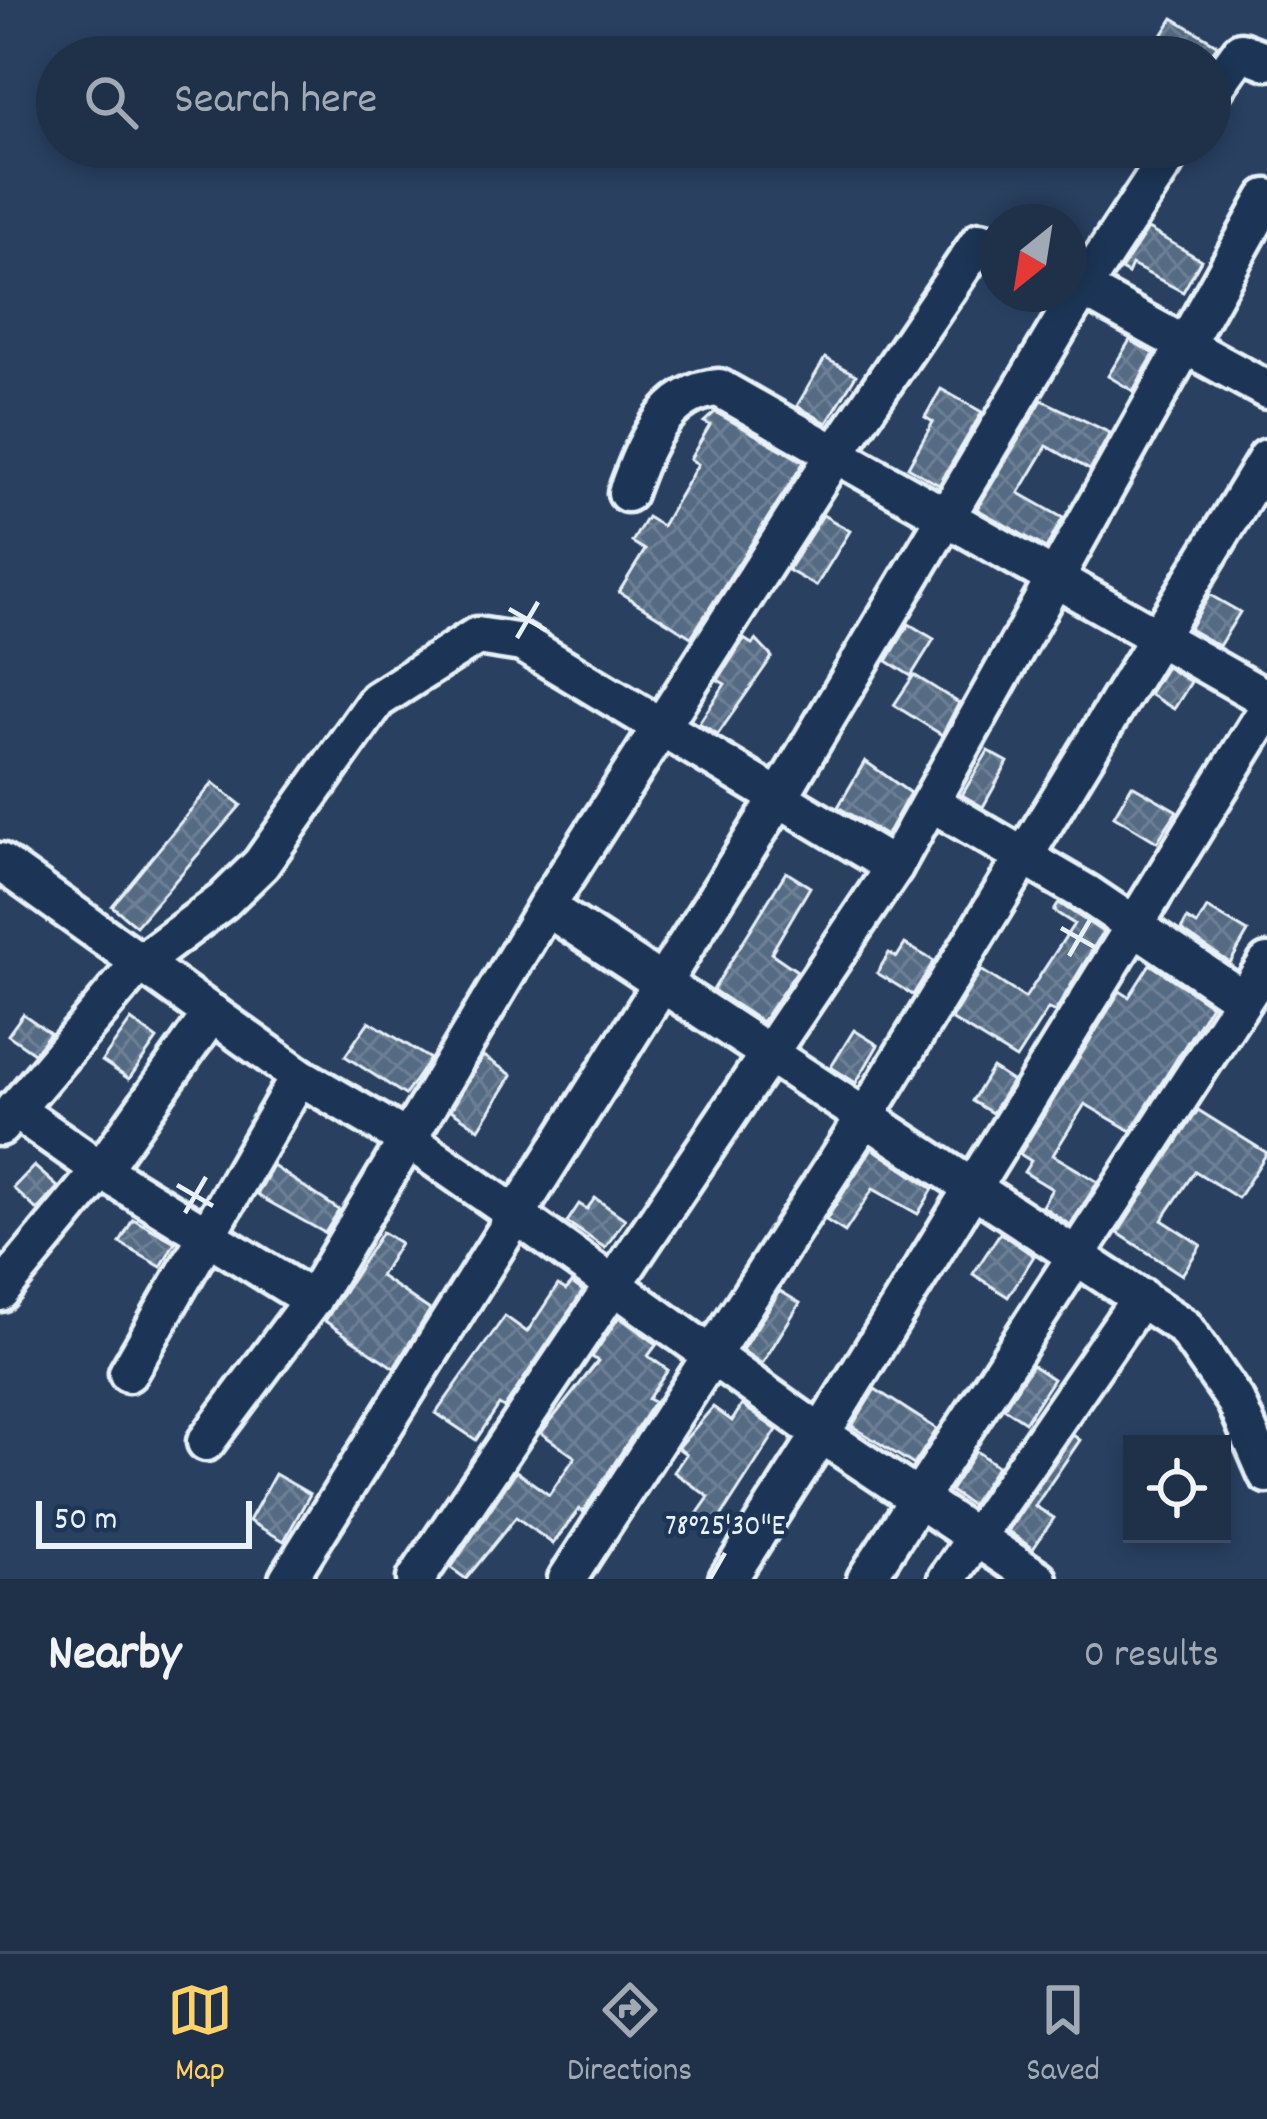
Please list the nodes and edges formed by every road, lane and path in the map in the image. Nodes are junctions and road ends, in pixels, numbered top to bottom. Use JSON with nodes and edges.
{"nodes":[{"id":1,"x":1267,"y":61,"type":"edge"},
{"id":2,"x":1231,"y":65,"type":"edge"},
{"id":3,"x":1160,"y":168,"type":"edge"},
{"id":4,"x":1267,"y":198,"type":"edge"},
{"id":5,"x":979,"y":242,"type":"edge"},
{"id":6,"x":1087,"y":269,"type":"edge"},
{"id":7,"x":1087,"y":290,"type":"edge"},
{"id":8,"x":1060,"y":312,"type":"edge"},
{"id":9,"x":1183,"y":344,"type":"junction"},
{"id":10,"x":1267,"y":390,"type":"edge"},
{"id":11,"x":834,"y":456,"type":"junction"},
{"id":12,"x":1267,"y":458,"type":"edge"},
{"id":13,"x":627,"y":493,"type":"dead end"},
{"id":14,"x":945,"y":519,"type":"junction"},
{"id":15,"x":1056,"y":583,"type":"junction"},
{"id":16,"x":1159,"y":639,"type":"junction"},
{"id":17,"x":1267,"y":699,"type":"edge"},
{"id":18,"x":1267,"y":710,"type":"edge"},
{"id":19,"x":659,"y":729,"type":"junction"},
{"id":20,"x":778,"y":799,"type":"junction"},
{"id":21,"x":932,"y":802,"type":"junction"},
{"id":22,"x":1022,"y":856,"type":"junction"},
{"id":23,"x":0,"y":862,"type":"edge"},
{"id":24,"x":894,"y":867,"type":"junction"},
{"id":25,"x":546,"y":907,"type":"junction"},
{"id":26,"x":1135,"y":926,"type":"junction"},
{"id":27,"x":1267,"y":963,"type":"edge"},
{"id":28,"x":139,"y":964,"type":"junction"},
{"id":29,"x":660,"y":984,"type":"junction"},
{"id":30,"x":1241,"y":998,"type":"junction"},
{"id":31,"x":212,"y":1013,"type":"junction"},
{"id":32,"x":770,"y":1058,"type":"junction"},
{"id":33,"x":299,"y":1076,"type":"junction"},
{"id":34,"x":7,"y":1118,"type":"edge"},
{"id":35,"x":864,"y":1119,"type":"junction"},
{"id":36,"x":410,"y":1141,"type":"junction"},
{"id":37,"x":100,"y":1170,"type":"junction"},
{"id":38,"x":972,"y":1190,"type":"junction"},
{"id":39,"x":516,"y":1216,"type":"junction"},
{"id":40,"x":207,"y":1236,"type":"junction"},
{"id":41,"x":1076,"y":1256,"type":"junction"},
{"id":42,"x":613,"y":1285,"type":"junction"},
{"id":43,"x":0,"y":1292,"type":"edge"},
{"id":44,"x":1142,"y":1297,"type":"junction"},
{"id":45,"x":312,"y":1300,"type":"junction"},
{"id":46,"x":713,"y":1360,"type":"junction"},
{"id":47,"x":128,"y":1373,"type":"dead end"},
{"id":48,"x":821,"y":1434,"type":"junction"},
{"id":49,"x":206,"y":1442,"type":"dead end"},
{"id":50,"x":1267,"y":1474,"type":"edge"},
{"id":51,"x":916,"y":1499,"type":"junction"},
{"id":52,"x":973,"y":1537,"type":"junction"},
{"id":53,"x":288,"y":1579,"type":"edge"},
{"id":54,"x":416,"y":1579,"type":"edge"},
{"id":55,"x":567,"y":1579,"type":"edge"},
{"id":56,"x":728,"y":1579,"type":"edge"},
{"id":57,"x":866,"y":1579,"type":"edge"},
{"id":58,"x":947,"y":1579,"type":"edge"},
{"id":59,"x":1038,"y":1579,"type":"edge"}],
"edges":[{"from":1,"to":2,"type":"street"},
{"from":3,"to":6,"type":"street"},
{"from":4,"to":9,"type":"street"},
{"from":5,"to":11,"type":"street"},
{"from":7,"to":9,"type":"street"},
{"from":8,"to":14,"type":"street"},
{"from":9,"to":10,"type":"street"},
{"from":9,"to":15,"type":"street"},
{"from":11,"to":13,"type":"street"},
{"from":11,"to":14,"type":"street"},
{"from":11,"to":19,"type":"street"},
{"from":12,"to":16,"type":"street"},
{"from":14,"to":15,"type":"street"},
{"from":14,"to":20,"type":"street"},
{"from":15,"to":16,"type":"street"},
{"from":15,"to":21,"type":"street"},
{"from":16,"to":17,"type":"street"},
{"from":16,"to":22,"type":"street"},
{"from":18,"to":26,"type":"street"},
{"from":19,"to":20,"type":"street"},
{"from":19,"to":25,"type":"street"},
{"from":19,"to":28,"type":"street"},
{"from":20,"to":24,"type":"street"},
{"from":20,"to":29,"type":"street"},
{"from":21,"to":22,"type":"street"},
{"from":21,"to":24,"type":"street"},
{"from":22,"to":26,"type":"street"},
{"from":22,"to":35,"type":"street"},
{"from":23,"to":28,"type":"street"},
{"from":24,"to":32,"type":"street"},
{"from":25,"to":29,"type":"street"},
{"from":25,"to":36,"type":"street"},
{"from":26,"to":30,"type":"street"},
{"from":26,"to":38,"type":"street"},
{"from":27,"to":30,"type":"street"},
{"from":28,"to":31,"type":"street"},
{"from":28,"to":34,"type":"street"},
{"from":29,"to":32,"type":"street"},
{"from":29,"to":39,"type":"street"},
{"from":30,"to":41,"type":"street"},
{"from":31,"to":33,"type":"street"},
{"from":31,"to":37,"type":"street"},
{"from":32,"to":35,"type":"street"},
{"from":32,"to":42,"type":"street"},
{"from":33,"to":36,"type":"street"},
{"from":33,"to":40,"type":"street"},
{"from":34,"to":37,"type":"street"},
{"from":35,"to":38,"type":"street"},
{"from":35,"to":46,"type":"street"},
{"from":36,"to":39,"type":"street"},
{"from":36,"to":45,"type":"street"},
{"from":37,"to":40,"type":"street"},
{"from":37,"to":43,"type":"street"},
{"from":38,"to":41,"type":"street"},
{"from":38,"to":48,"type":"street"},
{"from":39,"to":42,"type":"street"},
{"from":39,"to":53,"type":"street"},
{"from":40,"to":45,"type":"street"},
{"from":40,"to":47,"type":"street"},
{"from":41,"to":44,"type":"street"},
{"from":41,"to":51,"type":"street"},
{"from":42,"to":46,"type":"street"},
{"from":42,"to":54,"type":"street"},
{"from":44,"to":50,"type":"street"},
{"from":44,"to":52,"type":"street"},
{"from":45,"to":49,"type":"street"},
{"from":46,"to":48,"type":"street"},
{"from":46,"to":55,"type":"street"},
{"from":48,"to":51,"type":"street"},
{"from":48,"to":56,"type":"street"},
{"from":51,"to":52,"type":"street"},
{"from":51,"to":57,"type":"street"},
{"from":52,"to":58,"type":"street"},
{"from":52,"to":59,"type":"street"}]}
